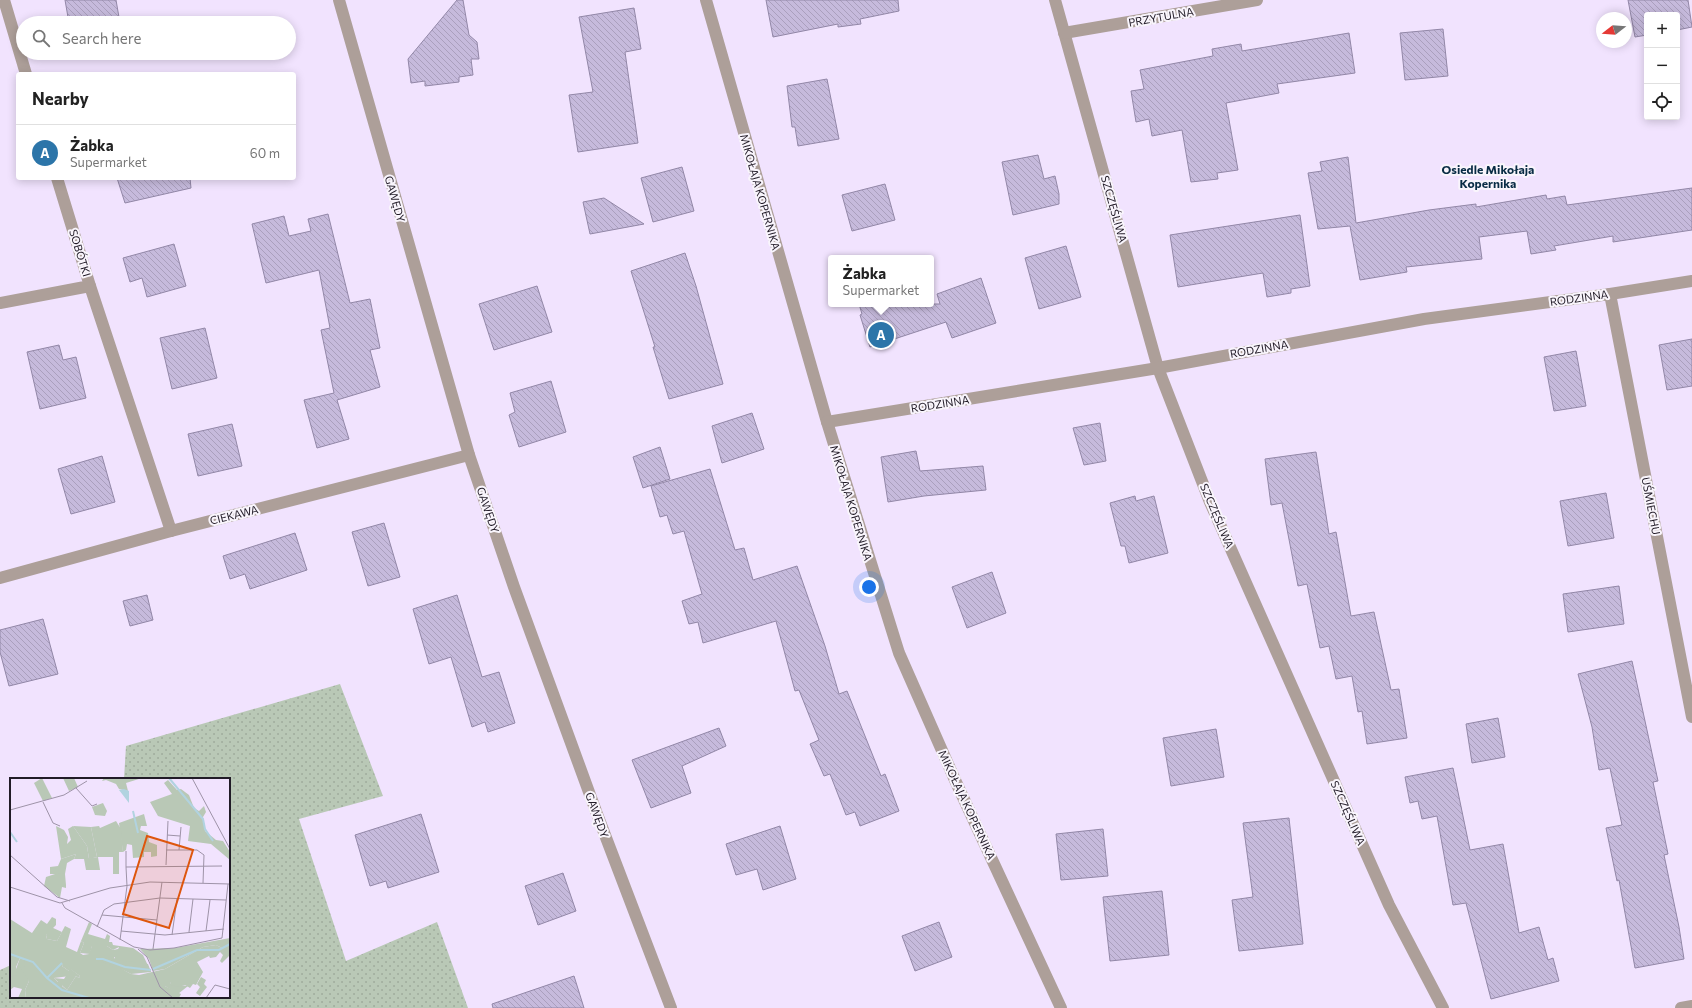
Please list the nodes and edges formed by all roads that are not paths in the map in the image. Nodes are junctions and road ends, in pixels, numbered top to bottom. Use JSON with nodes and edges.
{"nodes":[{"id":1,"x":4,"y":0,"type":"edge"},
{"id":2,"x":338,"y":0,"type":"edge"},
{"id":3,"x":706,"y":0,"type":"edge"},
{"id":4,"x":1055,"y":0,"type":"edge"},
{"id":5,"x":1257,"y":0,"type":"edge"},
{"id":6,"x":1064,"y":33,"type":"junction"},
{"id":7,"x":16,"y":40,"type":"edge"},
{"id":8,"x":22,"y":60,"type":"edge"},
{"id":9,"x":25,"y":72,"type":"edge"},
{"id":10,"x":58,"y":180,"type":"edge"},
{"id":11,"x":1692,"y":281,"type":"edge"},
{"id":12,"x":90,"y":286,"type":"junction"},
{"id":13,"x":1610,"y":294,"type":"junction"},
{"id":14,"x":0,"y":303,"type":"edge"},
{"id":15,"x":1158,"y":368,"type":"junction"},
{"id":16,"x":827,"y":422,"type":"junction"},
{"id":17,"x":469,"y":455,"type":"junction"},
{"id":18,"x":171,"y":531,"type":"junction"},
{"id":19,"x":0,"y":578,"type":"edge"},
{"id":20,"x":1692,"y":718,"type":"edge"},
{"id":21,"x":1692,"y":1006,"type":"edge"},
{"id":22,"x":671,"y":1008,"type":"edge"},
{"id":23,"x":1061,"y":1008,"type":"edge"},
{"id":24,"x":1443,"y":1008,"type":"edge"},
{"id":25,"x":1681,"y":1008,"type":"edge"}],
"edges":[{"from":1,"to":7,"type":"street"},
{"from":2,"to":17,"type":"street","name":"GAWĘDY"},
{"from":3,"to":16,"type":"street","name":"MIKOŁAJA KOPERNIKA"},
{"from":4,"to":6,"type":"street","name":"SZCZĘŚLIWA"},
{"from":5,"to":6,"type":"street","name":"PRZYTULNA"},
{"from":6,"to":15,"type":"street","name":"SZCZĘŚLIWA"},
{"from":8,"to":9,"type":"street"},
{"from":10,"to":12,"type":"street","name":"SOBÓTKI"},
{"from":11,"to":13,"type":"street","name":"RODZINNA"},
{"from":12,"to":14,"type":"street","name":"SOBÓTKI"},
{"from":12,"to":18,"type":"street"},
{"from":13,"to":15,"type":"street","name":"RODZINNA"},
{"from":13,"to":20,"type":"street","name":"UŚMIECHU"},
{"from":15,"to":16,"type":"street","name":"RODZINNA"},
{"from":15,"to":24,"type":"street","name":"SZCZĘŚLIWA"},
{"from":16,"to":23,"type":"street","name":"MIKOŁAJA KOPERNIKA"},
{"from":17,"to":18,"type":"street","name":"CIEKAWA"},
{"from":17,"to":22,"type":"street","name":"GAWĘDY"},
{"from":18,"to":19,"type":"street","name":"CIEKAWA"},
{"from":21,"to":25,"type":"street"}]}
